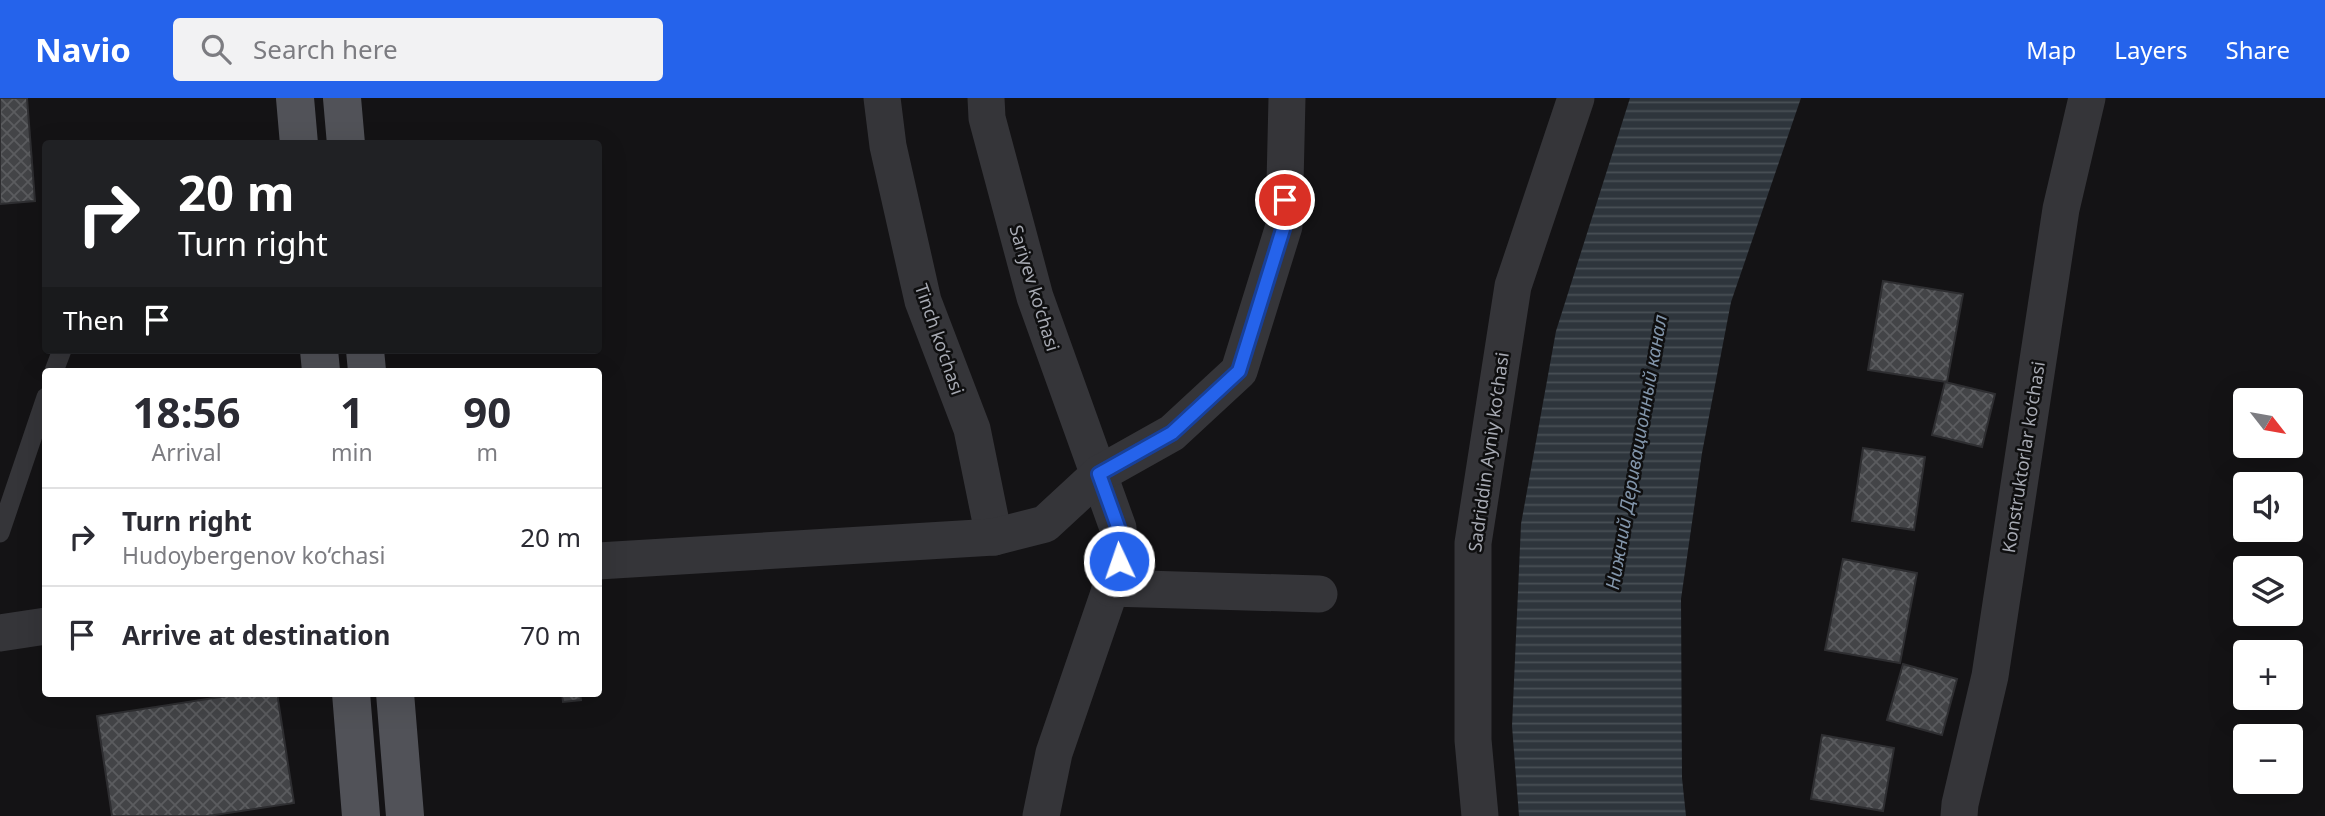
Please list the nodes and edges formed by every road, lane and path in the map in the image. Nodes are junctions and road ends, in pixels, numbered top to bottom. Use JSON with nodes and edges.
{"nodes":[{"id":1,"x":295,"y":98,"type":"edge"},
{"id":2,"x":342,"y":98,"type":"edge"},
{"id":3,"x":882,"y":98,"type":"edge"},
{"id":4,"x":986,"y":98,"type":"edge"},
{"id":5,"x":1286,"y":98,"type":"edge"},
{"id":6,"x":1576,"y":98,"type":"edge"},
{"id":7,"x":2087,"y":98,"type":"edge"},
{"id":8,"x":299,"y":140,"type":"edge"},
{"id":9,"x":346,"y":140,"type":"edge"},
{"id":10,"x":42,"y":407,"type":"edge"},
{"id":11,"x":1099,"y":474,"type":"junction"},
{"id":12,"x":5,"y":502,"type":"edge"},
{"id":13,"x":0,"y":533,"type":"edge"},
{"id":14,"x":994,"y":537,"type":"junction"},
{"id":15,"x":602,"y":561,"type":"edge"},
{"id":16,"x":1110,"y":588,"type":"junction"},
{"id":17,"x":1319,"y":594,"type":"dead end"},
{"id":18,"x":42,"y":627,"type":"edge"},
{"id":19,"x":0,"y":633,"type":"edge"},
{"id":20,"x":351,"y":697,"type":"edge"},
{"id":21,"x":395,"y":697,"type":"edge"},
{"id":22,"x":361,"y":816,"type":"edge"},
{"id":23,"x":405,"y":816,"type":"edge"},
{"id":24,"x":1041,"y":816,"type":"edge"},
{"id":25,"x":1480,"y":816,"type":"edge"},
{"id":26,"x":1959,"y":816,"type":"edge"}],
"edges":[{"from":1,"to":8,"type":"main road"},
{"from":2,"to":9,"type":"main road"},
{"from":3,"to":14,"type":"street","name":"Tinch ko‘chasi"},
{"from":4,"to":11,"type":"street","name":"Sariyev ko‘chasi"},
{"from":5,"to":11,"type":"street"},
{"from":6,"to":25,"type":"street","name":"Sadriddin Ayniy ko‘chasi"},
{"from":7,"to":26,"type":"street","name":"Konstruktorlar ko‘chasi"},
{"from":10,"to":12,"type":"lane"},
{"from":11,"to":14,"type":"street"},
{"from":11,"to":16,"type":"street","name":"Sariyev ko‘chasi"},
{"from":12,"to":13,"type":"lane"},
{"from":14,"to":15,"type":"street"},
{"from":16,"to":17,"type":"street"},
{"from":16,"to":24,"type":"street","name":"Sariyev ko‘chasi"},
{"from":18,"to":19,"type":"street"},
{"from":20,"to":22,"type":"main road"},
{"from":21,"to":23,"type":"main road"}]}
